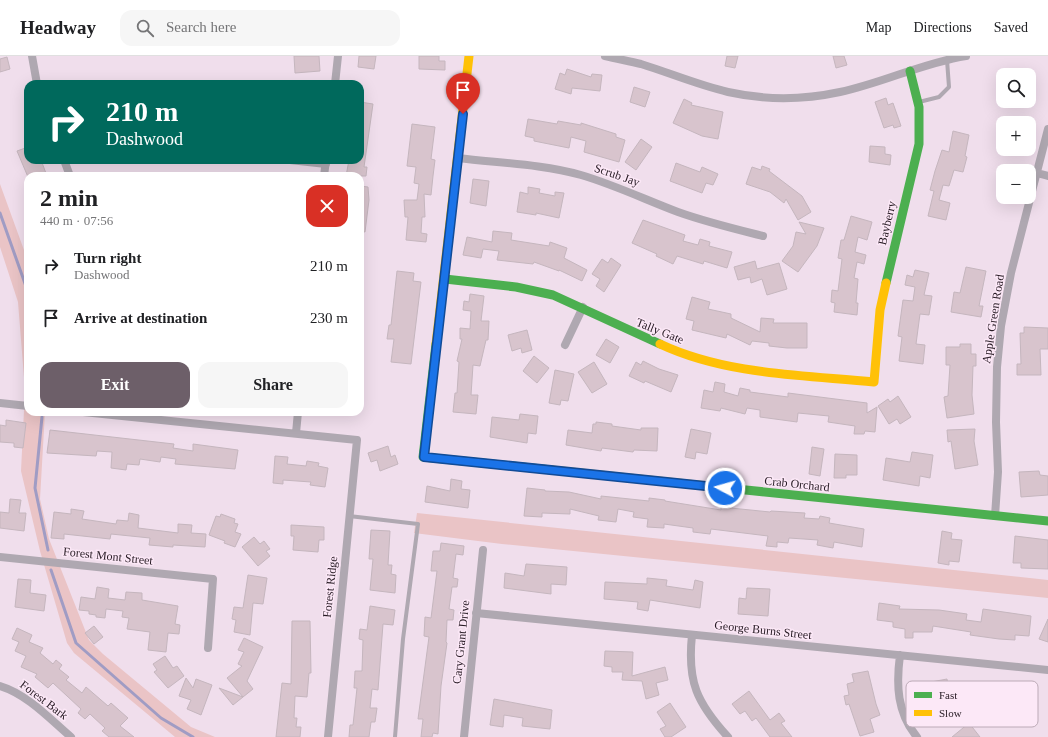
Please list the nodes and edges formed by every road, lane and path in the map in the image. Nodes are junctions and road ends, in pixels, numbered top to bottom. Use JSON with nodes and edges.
{"nodes":[{"id":1,"x":32,"y":56,"type":"edge"},
{"id":2,"x":338,"y":56,"type":"edge"},
{"id":3,"x":469,"y":56,"type":"edge"},
{"id":4,"x":605,"y":56,"type":"edge"},
{"id":5,"x":966,"y":56,"type":"edge"},
{"id":6,"x":947,"y":60,"type":"junction"},
{"id":7,"x":910,"y":71,"type":"junction"},
{"id":8,"x":36,"y":80,"type":"edge"},
{"id":9,"x":335,"y":80,"type":"edge"},
{"id":10,"x":919,"y":102,"type":"junction"},
{"id":11,"x":1048,"y":129,"type":"edge"},
{"id":12,"x":458,"y":158,"type":"junction"},
{"id":13,"x":1037,"y":173,"type":"junction"},
{"id":14,"x":1048,"y":176,"type":"edge"},
{"id":15,"x":763,"y":236,"type":"dead end"},
{"id":16,"x":445,"y":279,"type":"junction"},
{"id":17,"x":583,"y":307,"type":"junction"},
{"id":18,"x":565,"y":345,"type":"dead end"},
{"id":19,"x":874,"y":382,"type":"joint"},
{"id":20,"x":0,"y":403,"type":"edge"},
{"id":21,"x":24,"y":406,"type":"edge"},
{"id":22,"x":139,"y":416,"type":"edge"},
{"id":23,"x":298,"y":416,"type":"edge"},
{"id":24,"x":296,"y":433,"type":"junction"},
{"id":25,"x":349,"y":516,"type":"junction"},
{"id":26,"x":995,"y":516,"type":"junction"},
{"id":27,"x":1048,"y":522,"type":"edge"},
{"id":28,"x":483,"y":550,"type":"dead end"},
{"id":29,"x":0,"y":557,"type":"edge"},
{"id":30,"x":476,"y":613,"type":"junction"},
{"id":31,"x":692,"y":635,"type":"junction"},
{"id":32,"x":208,"y":648,"type":"dead end"},
{"id":33,"x":900,"y":655,"type":"junction"},
{"id":34,"x":1048,"y":670,"type":"edge"},
{"id":35,"x":0,"y":686,"type":"edge"},
{"id":36,"x":906,"y":720,"type":"edge"},
{"id":37,"x":911,"y":727,"type":"edge"},
{"id":38,"x":71,"y":737,"type":"edge"},
{"id":39,"x":328,"y":737,"type":"edge"},
{"id":40,"x":395,"y":737,"type":"edge"},
{"id":41,"x":464,"y":737,"type":"edge"},
{"id":42,"x":728,"y":737,"type":"edge"},
{"id":43,"x":917,"y":737,"type":"edge"}],
"edges":[{"from":1,"to":8,"type":"street"},
{"from":2,"to":9,"type":"street"},
{"from":3,"to":12,"type":"street"},
{"from":4,"to":7,"type":"street"},
{"from":5,"to":6,"type":"street"},
{"from":6,"to":7,"type":"street"},
{"from":6,"to":10,"type":"lane"},
{"from":7,"to":10,"type":"street","name":"Bayberry"},
{"from":10,"to":19,"type":"street","name":"Bayberry"},
{"from":11,"to":13,"type":"street","name":"Apple Green Road"},
{"from":12,"to":15,"type":"street","name":"Scrub Jay"},
{"from":12,"to":16,"type":"street"},
{"from":13,"to":14,"type":"street"},
{"from":13,"to":26,"type":"street","name":"Apple Green Road"},
{"from":16,"to":17,"type":"street","name":"Tally Gate"},
{"from":16,"to":26,"type":"street","name":"Crab Orchard"},
{"from":17,"to":18,"type":"street"},
{"from":17,"to":19,"type":"street","name":"Tally Gate"},
{"from":20,"to":21,"type":"street"},
{"from":22,"to":24,"type":"street"},
{"from":23,"to":24,"type":"street"},
{"from":24,"to":25,"type":"street","name":"Forest Ridge"},
{"from":25,"to":39,"type":"street","name":"Forest Ridge"},
{"from":25,"to":40,"type":"lane"},
{"from":26,"to":27,"type":"street","name":"Crab Orchard"},
{"from":28,"to":30,"type":"street","name":"Cary Grant Drive"},
{"from":29,"to":32,"type":"street","name":"Forest Mont Street"},
{"from":30,"to":31,"type":"street","name":"George Burns Street"},
{"from":30,"to":41,"type":"street","name":"Cary Grant Drive"},
{"from":31,"to":33,"type":"street","name":"George Burns Street"},
{"from":31,"to":42,"type":"street"},
{"from":33,"to":34,"type":"street","name":"George Burns Street"},
{"from":33,"to":36,"type":"street"},
{"from":35,"to":38,"type":"street","name":"Forest Bark"},
{"from":37,"to":43,"type":"street"}]}
